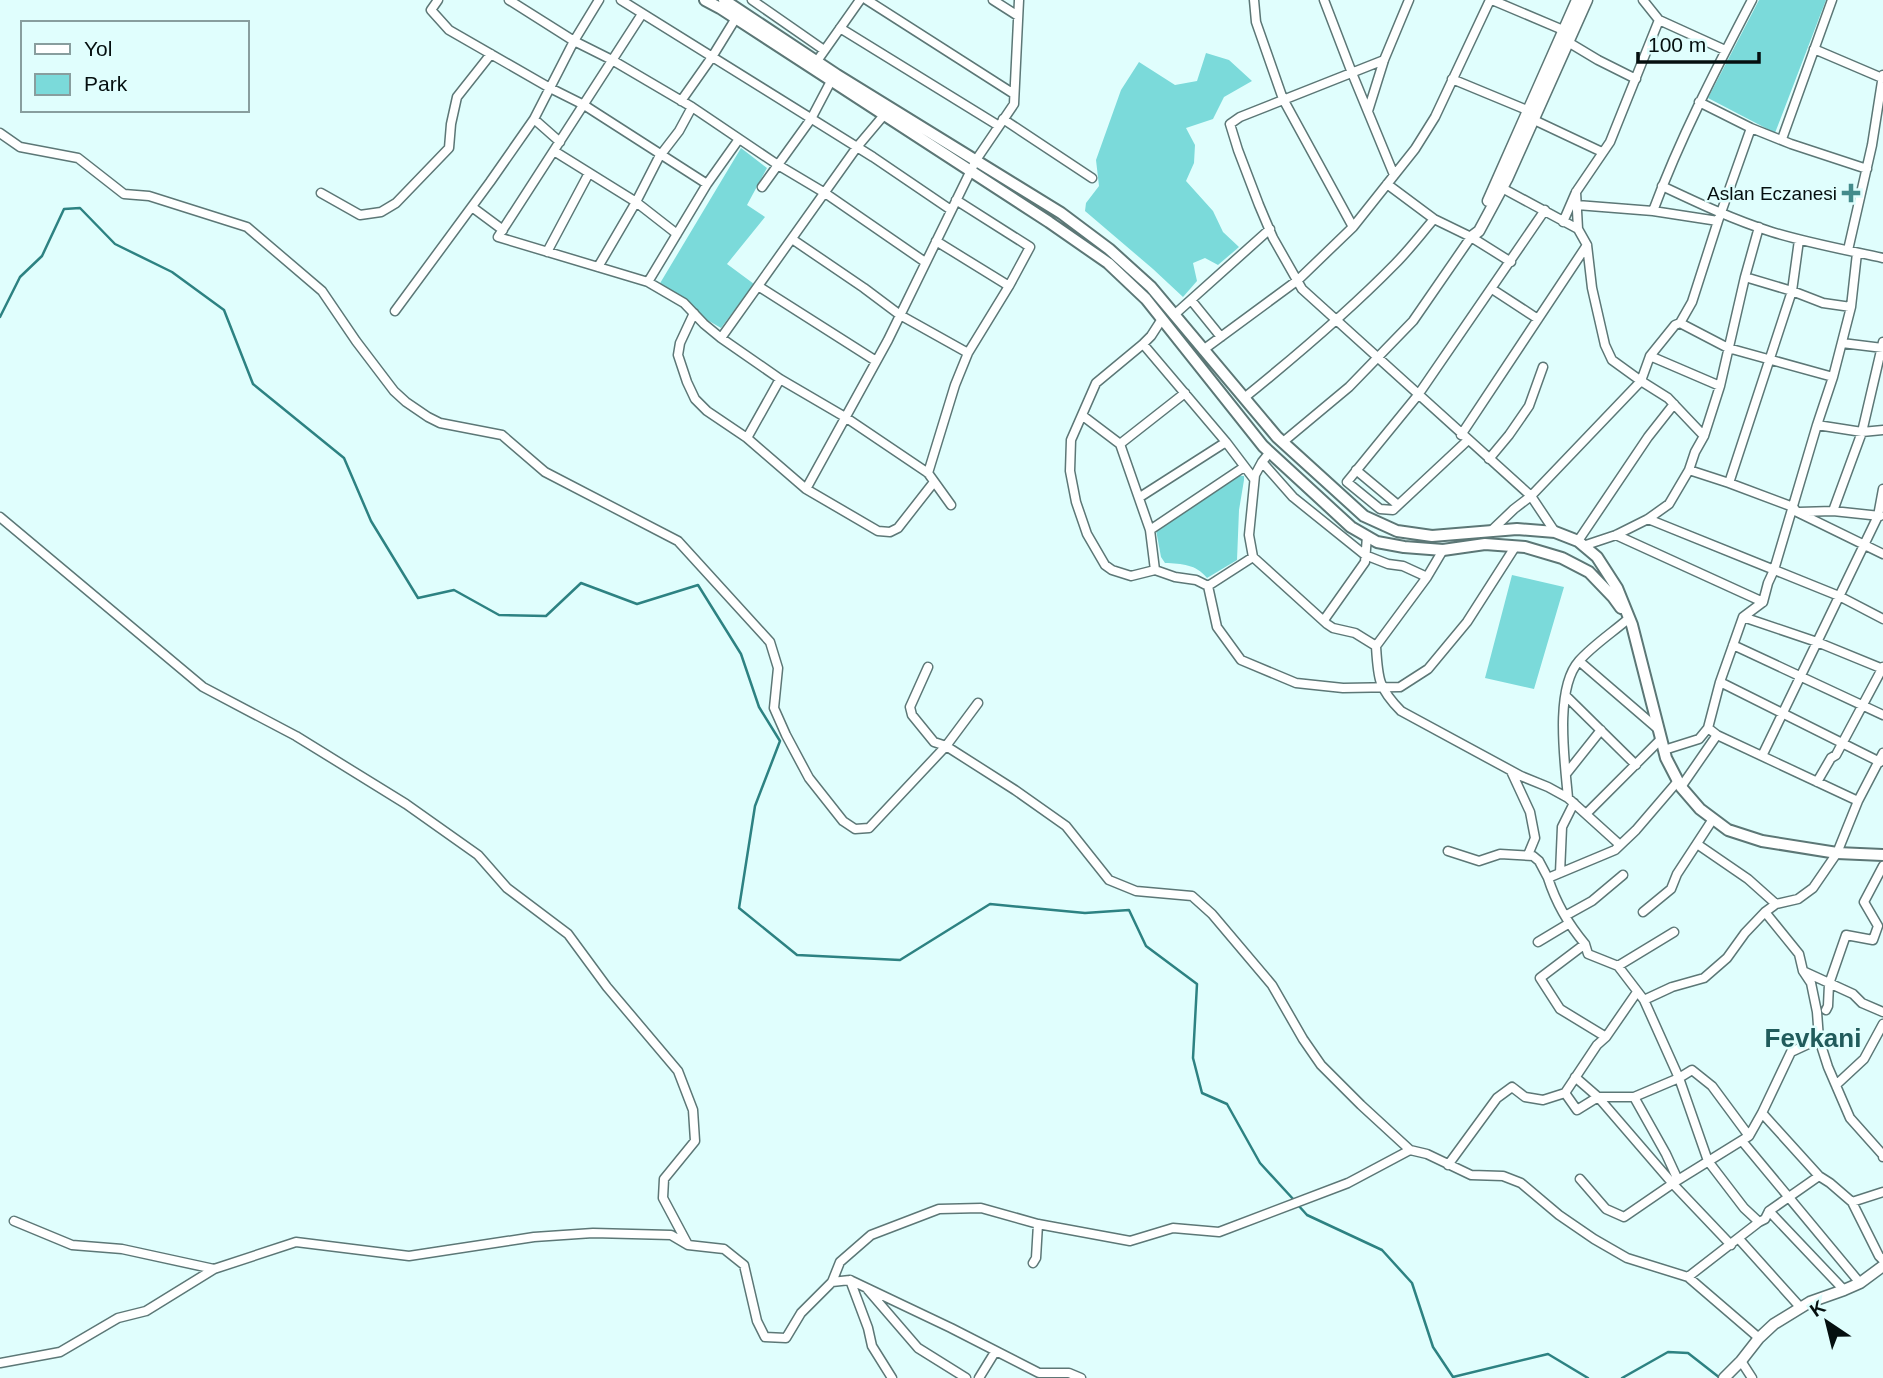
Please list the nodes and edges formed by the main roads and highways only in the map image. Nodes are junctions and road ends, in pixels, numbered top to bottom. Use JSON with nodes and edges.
{"nodes":[{"id":1,"x":705,"y":0,"type":"edge"},
{"id":2,"x":724,"y":0,"type":"edge"},
{"id":3,"x":738,"y":9,"type":"edge"},
{"id":4,"x":1630,"y":622,"type":"junction"},
{"id":5,"x":1883,"y":855,"type":"edge"}],
"edges":[{"from":1,"to":3,"type":"main road"},
{"from":2,"to":3,"type":"main road"},
{"from":3,"to":4,"type":"main road"},
{"from":3,"to":4,"type":"main road"},
{"from":4,"to":5,"type":"main road"}]}
